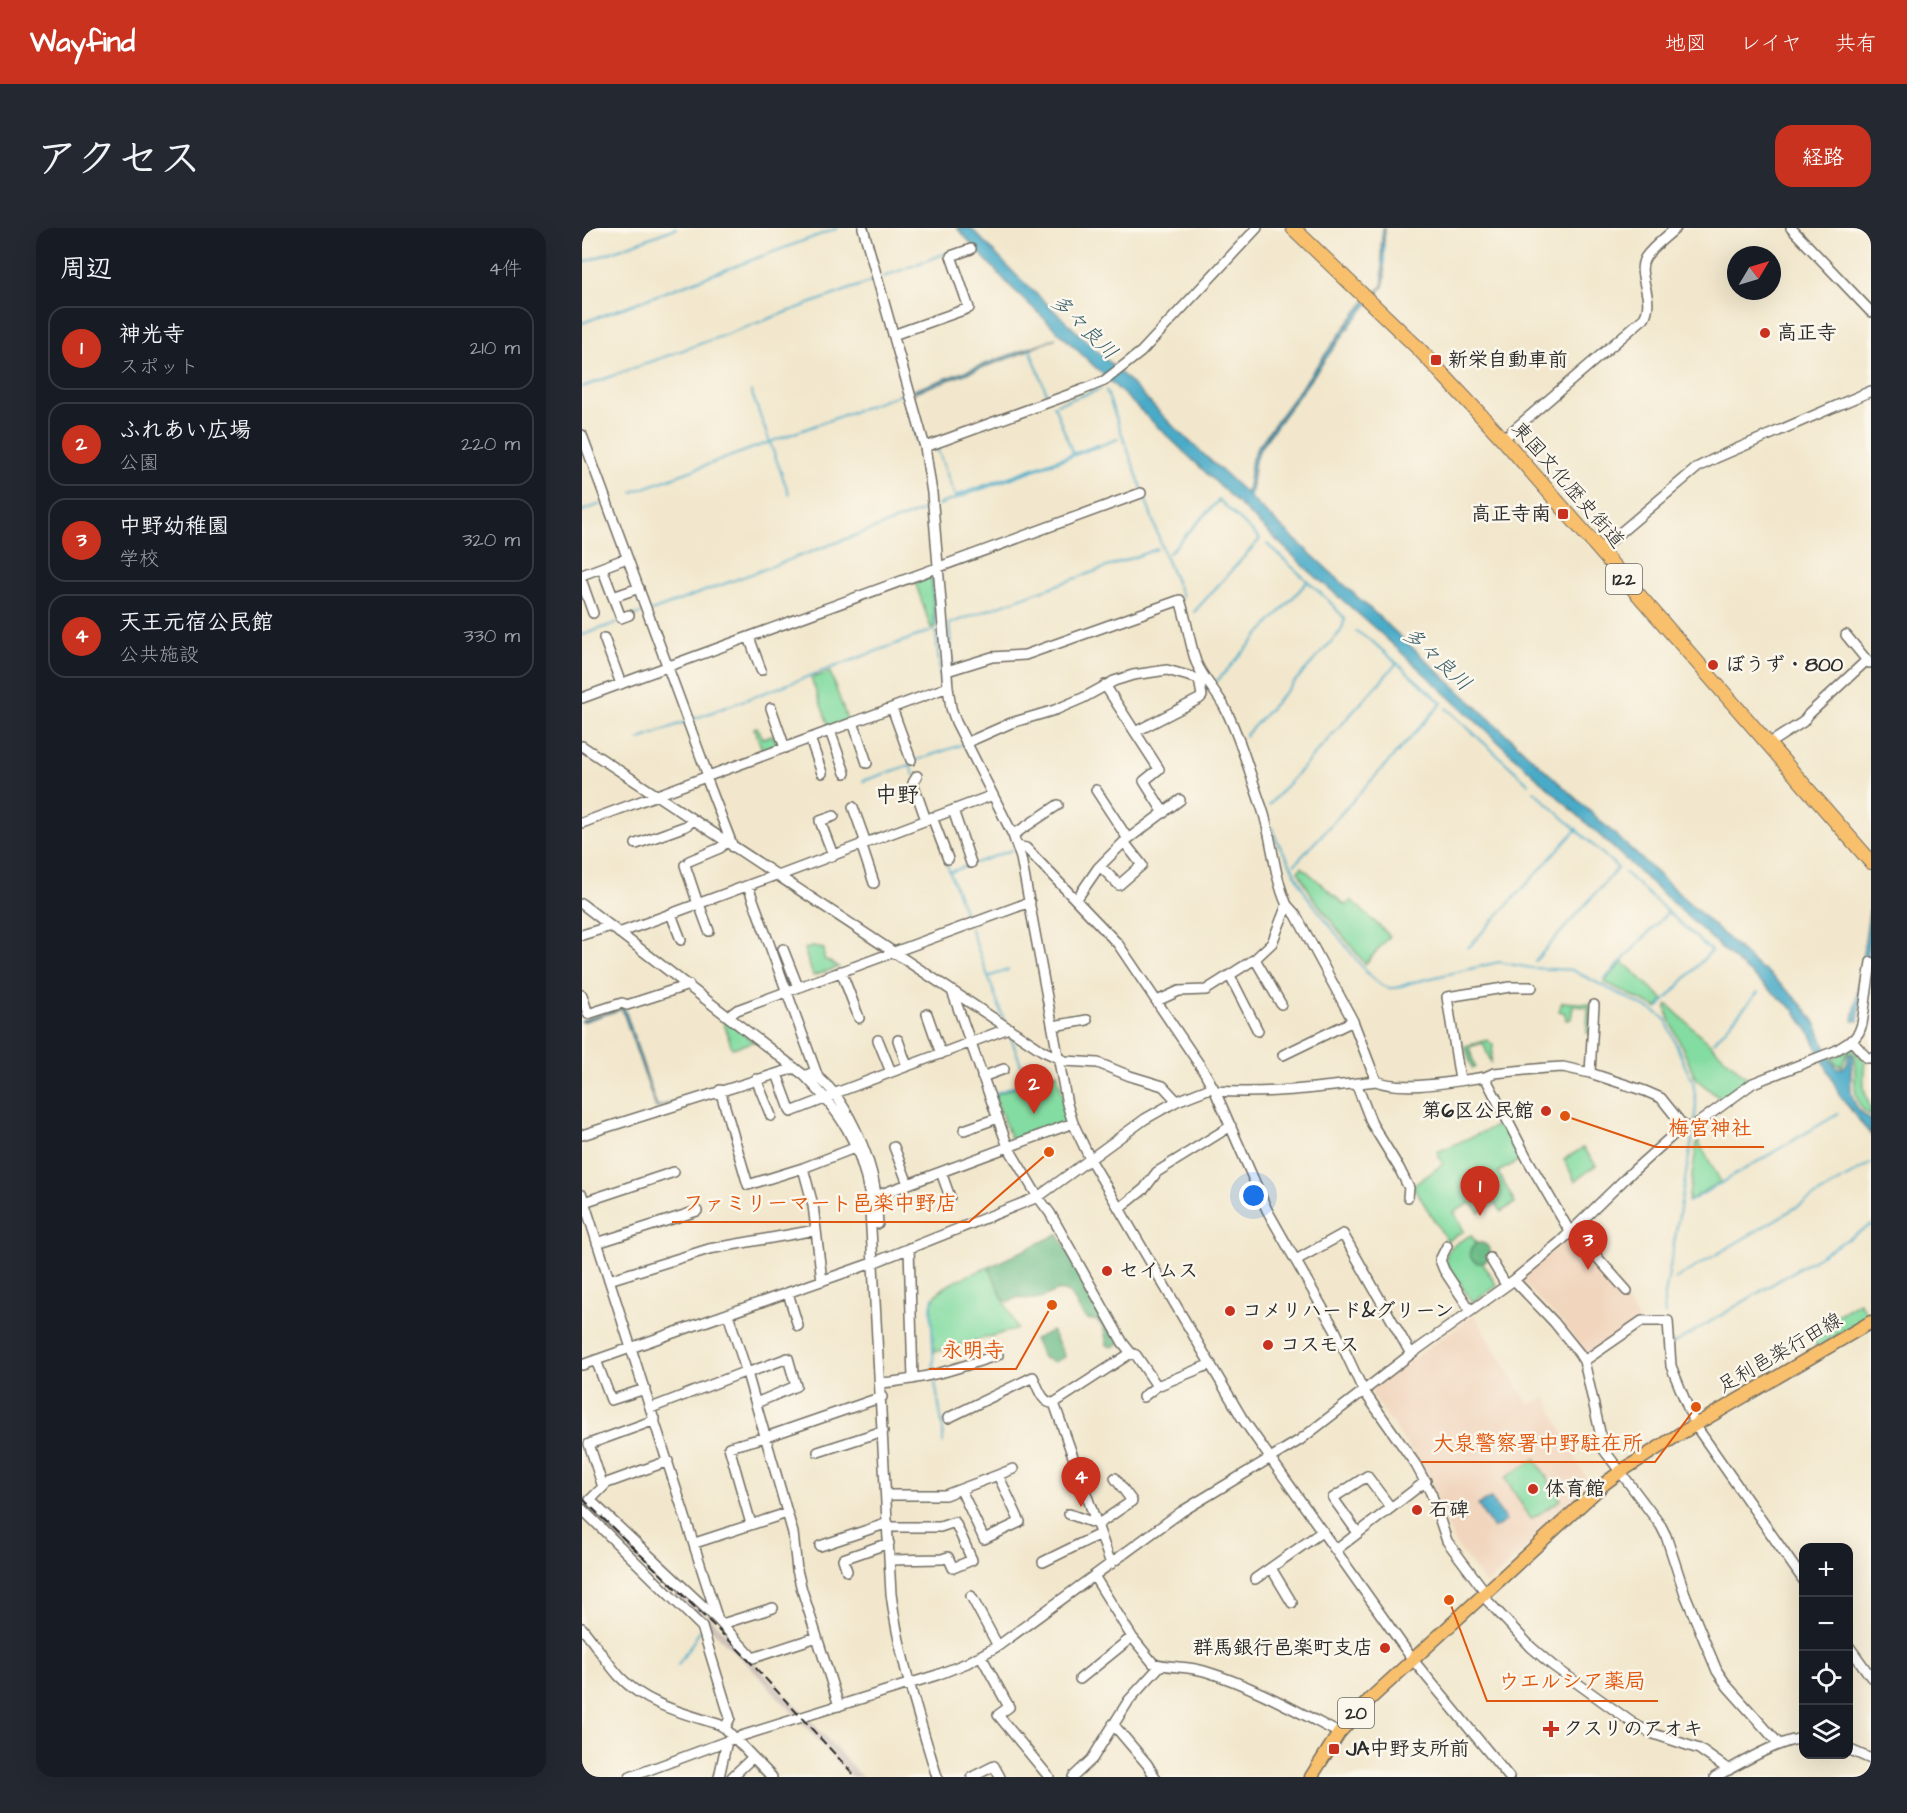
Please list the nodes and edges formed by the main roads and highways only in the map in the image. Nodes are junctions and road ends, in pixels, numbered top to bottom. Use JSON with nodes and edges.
{"nodes":[{"id":1,"x":1293,"y":228,"type":"edge"},
{"id":2,"x":1871,"y":862,"type":"edge"},
{"id":3,"x":1871,"y":1322,"type":"edge"},
{"id":4,"x":1311,"y":1777,"type":"edge"}],
"edges":[{"from":1,"to":2,"type":"highway","name":"東国文化歴史街道","number":"122"},
{"from":3,"to":4,"type":"main road","name":"足利邑楽行田線","number":"20"}]}
